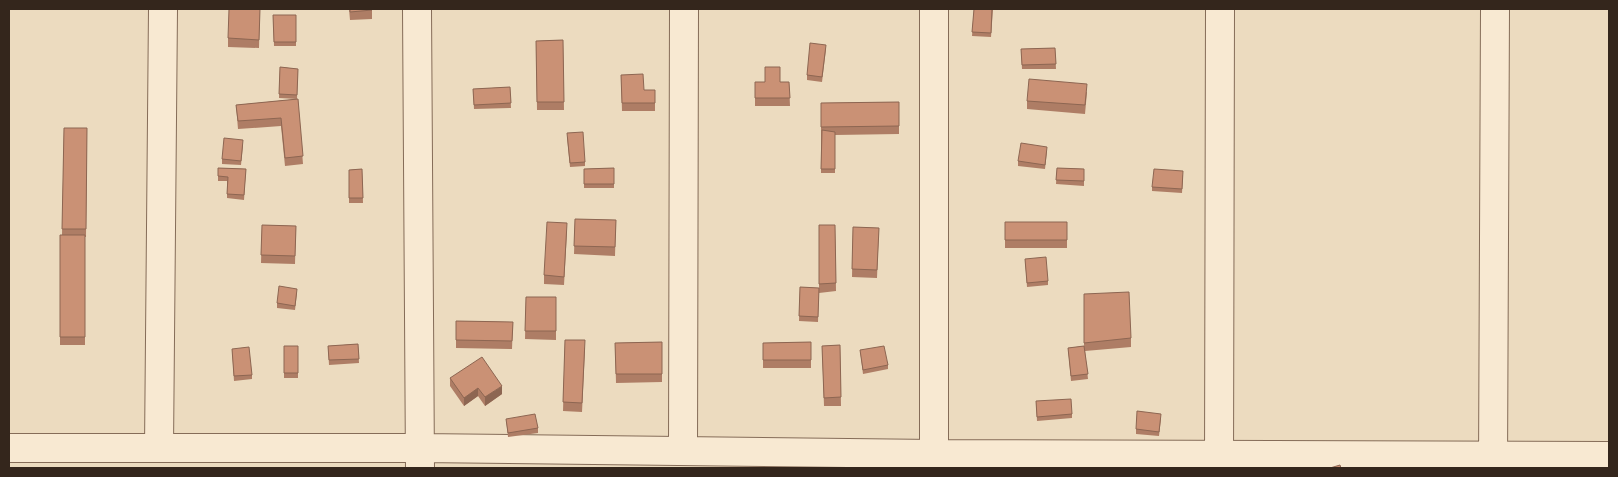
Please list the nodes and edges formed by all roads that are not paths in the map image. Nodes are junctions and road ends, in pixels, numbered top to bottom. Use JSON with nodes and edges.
{"nodes":[{"id":1,"x":163,"y":9,"type":"edge"},
{"id":2,"x":417,"y":9,"type":"edge"},
{"id":3,"x":684,"y":9,"type":"edge"},
{"id":4,"x":934,"y":9,"type":"edge"},
{"id":5,"x":1220,"y":9,"type":"edge"},
{"id":6,"x":1495,"y":9,"type":"edge"},
{"id":7,"x":9,"y":448,"type":"edge"},
{"id":8,"x":159,"y":448,"type":"junction"},
{"id":9,"x":683,"y":451,"type":"junction"},
{"id":10,"x":1609,"y":456,"type":"edge"},
{"id":11,"x":420,"y":458,"type":"edge"},
{"id":12,"x":934,"y":461,"type":"edge"},
{"id":13,"x":1219,"y":461,"type":"edge"},
{"id":14,"x":1493,"y":462,"type":"edge"}],
"edges":[{"from":1,"to":8,"type":"street"},
{"from":2,"to":11,"type":"street"},
{"from":3,"to":9,"type":"street"},
{"from":4,"to":12,"type":"street"},
{"from":5,"to":13,"type":"street"},
{"from":6,"to":14,"type":"street"},
{"from":7,"to":8,"type":"street"},
{"from":8,"to":11,"type":"street"},
{"from":9,"to":11,"type":"street"},
{"from":9,"to":12,"type":"street"},
{"from":10,"to":14,"type":"street"},
{"from":12,"to":13,"type":"street"},
{"from":13,"to":14,"type":"street"}]}
